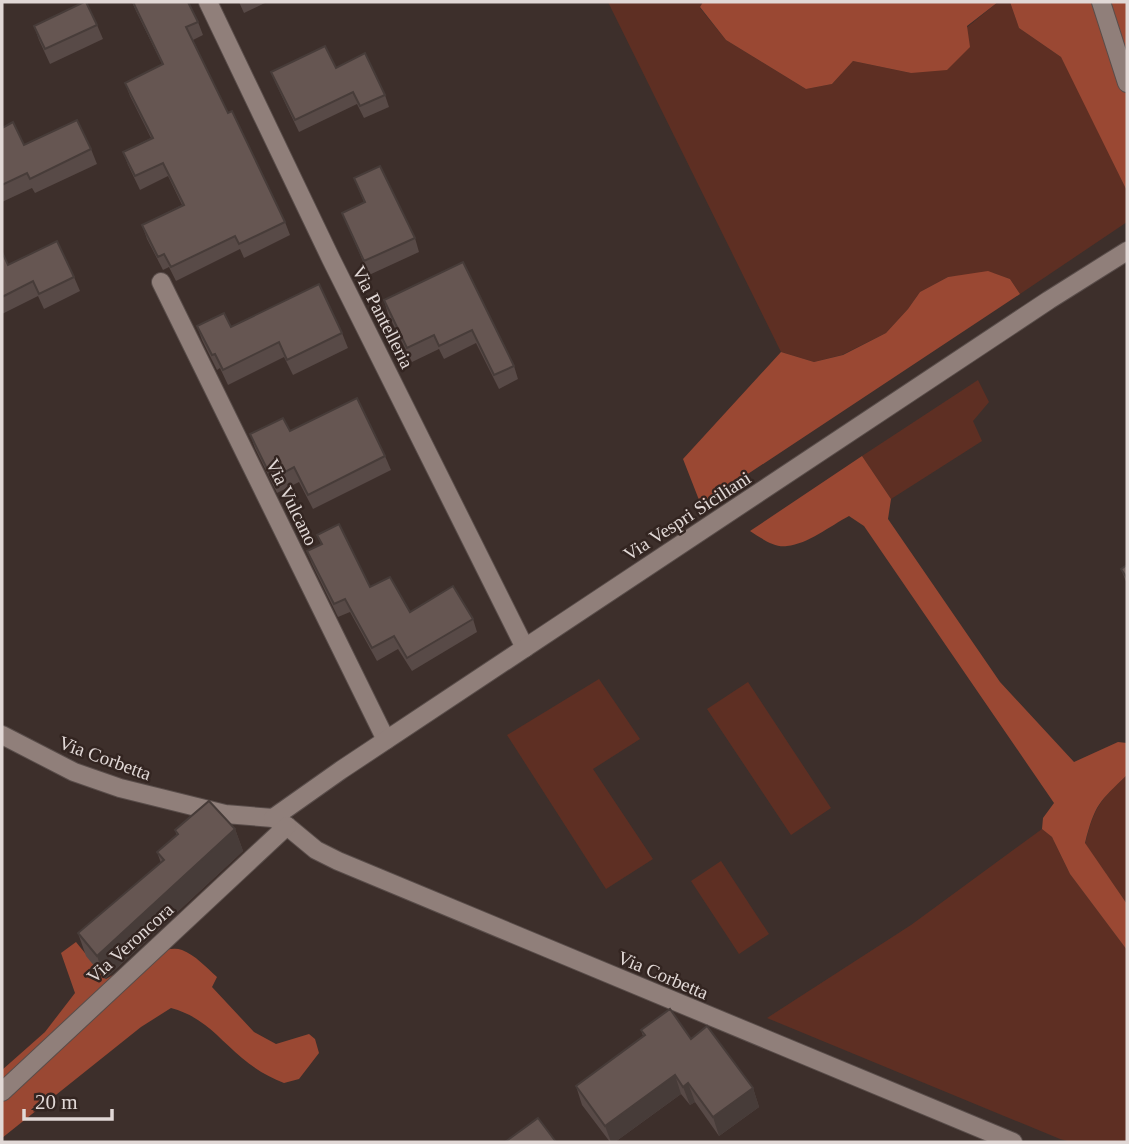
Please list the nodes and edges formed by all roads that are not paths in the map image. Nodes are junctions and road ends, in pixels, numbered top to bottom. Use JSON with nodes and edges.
{"nodes":[{"id":1,"x":208,"y":2,"type":"edge"},
{"id":2,"x":1101,"y":2,"type":"edge"},
{"id":3,"x":1127,"y":83,"type":"edge"},
{"id":4,"x":1127,"y":251,"type":"edge"},
{"id":5,"x":161,"y":282,"type":"dead end"},
{"id":6,"x":525,"y":648,"type":"junction"},
{"id":7,"x":2,"y":736,"type":"edge"},
{"id":8,"x":386,"y":740,"type":"junction"},
{"id":9,"x":280,"y":822,"type":"junction"},
{"id":10,"x":2,"y":1092,"type":"edge"},
{"id":11,"x":1013,"y":1142,"type":"edge"}],
"edges":[{"from":1,"to":6,"type":"street","name":"Via Pantelleria"},
{"from":2,"to":3,"type":"street"},
{"from":4,"to":6,"type":"street","name":"Via Vespri Siciliani"},
{"from":5,"to":8,"type":"street","name":"Via Vulcano"},
{"from":6,"to":8,"type":"street","name":"Via Vespri Siciliani"},
{"from":7,"to":9,"type":"street","name":"Via Corbetta"},
{"from":8,"to":9,"type":"street","name":"Via Vespri Siciliani"},
{"from":9,"to":10,"type":"street","name":"Via Veroncora"},
{"from":9,"to":11,"type":"street","name":"Via Corbetta"}]}
